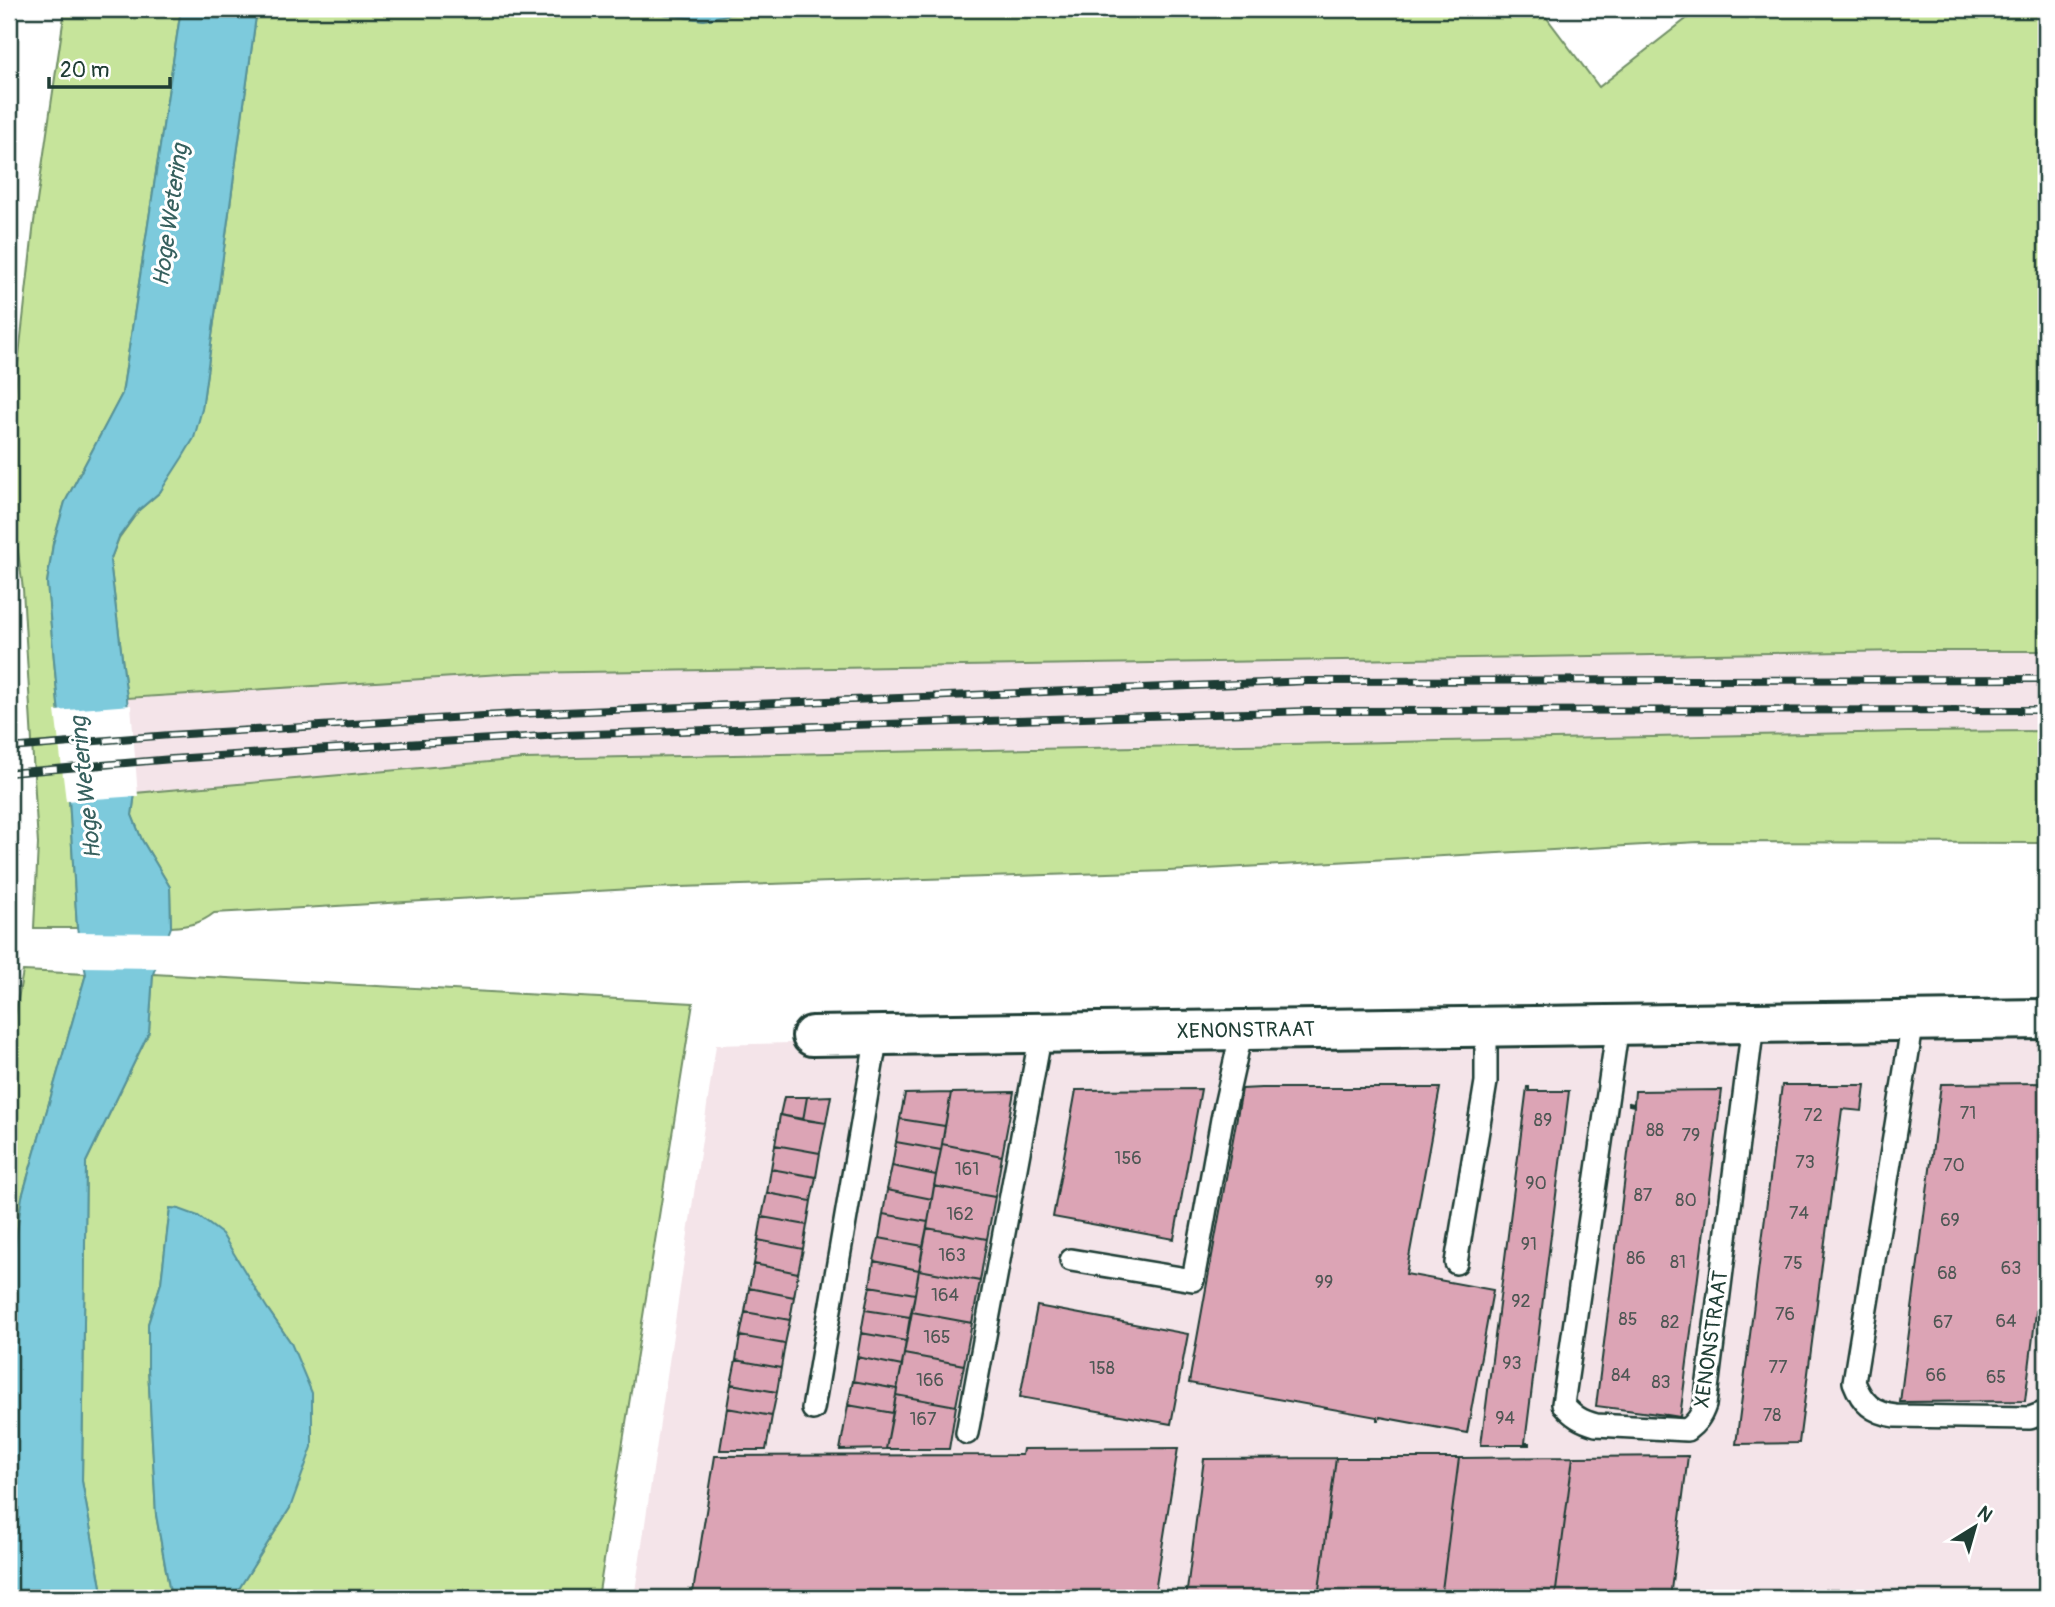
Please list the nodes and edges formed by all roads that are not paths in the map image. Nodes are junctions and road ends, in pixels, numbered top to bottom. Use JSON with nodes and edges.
{"nodes":[{"id":1,"x":2046,"y":1020,"type":"edge"},
{"id":2,"x":1913,"y":1021,"type":"junction"},
{"id":3,"x":1753,"y":1024,"type":"junction"},
{"id":4,"x":1618,"y":1025,"type":"junction"},
{"id":5,"x":1486,"y":1027,"type":"junction"},
{"id":6,"x":1242,"y":1030,"type":"junction"},
{"id":7,"x":1041,"y":1033,"type":"junction"},
{"id":8,"x":877,"y":1035,"type":"junction"},
{"id":9,"x":811,"y":1036,"type":"dead end"},
{"id":10,"x":1070,"y":1260,"type":"dead end"},
{"id":11,"x":1456,"y":1263,"type":"dead end"},
{"id":12,"x":813,"y":1409,"type":"dead end"},
{"id":13,"x":2046,"y":1412,"type":"edge"},
{"id":14,"x":967,"y":1433,"type":"dead end"}],
"edges":[{"from":1,"to":2,"type":"street","name":"XENONSTRAAT"},
{"from":2,"to":3,"type":"street","name":"XENONSTRAAT"},
{"from":2,"to":13,"type":"lane"},
{"from":3,"to":4,"type":"street","name":"XENONSTRAAT"},
{"from":3,"to":4,"type":"lane","name":"XENONSTRAAT"},
{"from":4,"to":5,"type":"street","name":"XENONSTRAAT"},
{"from":5,"to":6,"type":"street","name":"XENONSTRAAT"},
{"from":5,"to":11,"type":"lane"},
{"from":6,"to":7,"type":"street","name":"XENONSTRAAT"},
{"from":6,"to":10,"type":"lane"},
{"from":7,"to":8,"type":"street","name":"XENONSTRAAT"},
{"from":7,"to":14,"type":"lane"},
{"from":8,"to":9,"type":"street","name":"XENONSTRAAT"},
{"from":8,"to":12,"type":"lane"}]}
